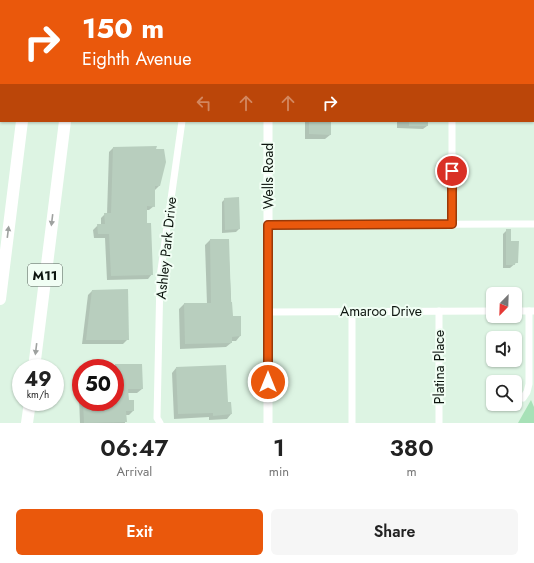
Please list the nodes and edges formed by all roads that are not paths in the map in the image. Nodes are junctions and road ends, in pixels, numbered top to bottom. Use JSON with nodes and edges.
{"nodes":[{"id":1,"x":14,"y":122,"type":"edge"},
{"id":2,"x":22,"y":122,"type":"edge"},
{"id":3,"x":65,"y":122,"type":"edge"},
{"id":4,"x":70,"y":122,"type":"edge"},
{"id":5,"x":182,"y":122,"type":"edge"},
{"id":6,"x":268,"y":122,"type":"edge"},
{"id":7,"x":452,"y":122,"type":"edge"},
{"id":8,"x":57,"y":181,"type":"junction"},
{"id":9,"x":14,"y":186,"type":"junction"},
{"id":10,"x":452,"y":224,"type":"junction"},
{"id":11,"x":534,"y":224,"type":"edge"},
{"id":12,"x":268,"y":225,"type":"junction"},
{"id":13,"x":0,"y":299,"type":"edge"},
{"id":14,"x":352,"y":311,"type":"junction"},
{"id":15,"x":439,"y":311,"type":"junction"},
{"id":16,"x":486,"y":311,"type":"edge"},
{"id":17,"x":531,"y":311,"type":"edge"},
{"id":18,"x":268,"y":312,"type":"junction"},
{"id":19,"x":35,"y":359,"type":"edge"},
{"id":20,"x":523,"y":398,"type":"dead end"},
{"id":21,"x":29,"y":411,"type":"edge"},
{"id":22,"x":27,"y":423,"type":"edge"},
{"id":23,"x":160,"y":423,"type":"edge"},
{"id":24,"x":268,"y":423,"type":"edge"},
{"id":25,"x":352,"y":423,"type":"edge"},
{"id":26,"x":439,"y":423,"type":"edge"}],
"edges":[{"from":1,"to":9,"type":"highway"},
{"from":2,"to":9,"type":"highway"},
{"from":3,"to":8,"type":"highway","number":"M11"},
{"from":4,"to":8,"type":"highway"},
{"from":5,"to":23,"type":"street","name":"Ashley Park Drive"},
{"from":6,"to":12,"type":"main road","name":"Wells Road"},
{"from":7,"to":10,"type":"street"},
{"from":8,"to":19,"type":"highway","number":"M11","one_way":true},
{"from":13,"to":9,"type":"highway","one_way":true},
{"from":10,"to":11,"type":"street"},
{"from":10,"to":12,"type":"street"},
{"from":12,"to":18,"type":"main road","name":"Wells Road"},
{"from":14,"to":15,"type":"street","name":"Amaroo Drive"},
{"from":14,"to":18,"type":"street","name":"Amaroo Drive"},
{"from":14,"to":25,"type":"street"},
{"from":15,"to":16,"type":"street","name":"Amaroo Drive"},
{"from":15,"to":26,"type":"street","name":"Platina Place"},
{"from":17,"to":20,"type":"street"},
{"from":18,"to":24,"type":"main road","name":"Wells Road"},
{"from":21,"to":22,"type":"highway"}]}
